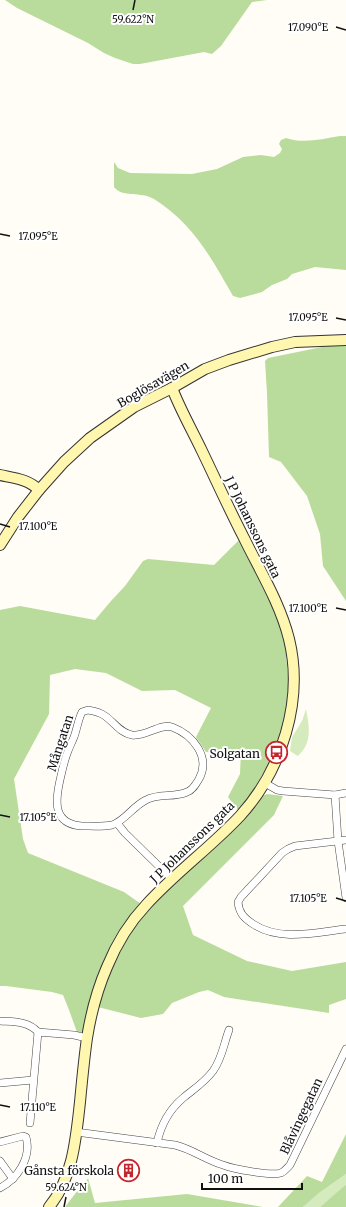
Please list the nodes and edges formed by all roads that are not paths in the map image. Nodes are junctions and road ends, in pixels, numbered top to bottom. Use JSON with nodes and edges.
{"nodes":[{"id":1,"x":346,"y":340,"type":"edge"},
{"id":2,"x":172,"y":388,"type":"junction"},
{"id":3,"x":0,"y":475,"type":"edge"},
{"id":4,"x":39,"y":490,"type":"junction"},
{"id":5,"x":0,"y":545,"type":"edge"},
{"id":6,"x":265,"y":782,"type":"junction"},
{"id":7,"x":346,"y":793,"type":"edge"},
{"id":8,"x":335,"y":795,"type":"junction"},
{"id":9,"x":117,"y":823,"type":"junction"},
{"id":10,"x":346,"y":840,"type":"edge"},
{"id":11,"x":338,"y":841,"type":"junction"},
{"id":12,"x":172,"y":879,"type":"junction"},
{"id":13,"x":346,"y":898,"type":"edge"},
{"id":14,"x":346,"y":929,"type":"edge"},
{"id":15,"x":0,"y":1022,"type":"edge"},
{"id":16,"x":229,"y":1030,"type":"dead end"},
{"id":17,"x":38,"y":1032,"type":"junction"},
{"id":18,"x":87,"y":1038,"type":"junction"},
{"id":19,"x":346,"y":1049,"type":"edge"},
{"id":20,"x":33,"y":1080,"type":"junction"},
{"id":21,"x":0,"y":1083,"type":"edge"},
{"id":22,"x":30,"y":1123,"type":"dead end"},
{"id":23,"x":76,"y":1132,"type":"junction"},
{"id":24,"x":0,"y":1142,"type":"edge"},
{"id":25,"x":156,"y":1143,"type":"junction"},
{"id":26,"x":0,"y":1161,"type":"edge"},
{"id":27,"x":13,"y":1179,"type":"junction"},
{"id":28,"x":0,"y":1188,"type":"edge"},
{"id":29,"x":49,"y":1207,"type":"edge"}],
"edges":[{"from":1,"to":2,"type":"street","name":"Boglösavägen"},
{"from":2,"to":4,"type":"street","name":"Boglösavägen"},
{"from":2,"to":6,"type":"street","name":"J P Johanssons gata"},
{"from":3,"to":4,"type":"street"},
{"from":4,"to":5,"type":"street","name":"Boglösavägen"},
{"from":6,"to":8,"type":"street"},
{"from":6,"to":12,"type":"street","name":"J P Johanssons gata"},
{"from":7,"to":8,"type":"street"},
{"from":8,"to":11,"type":"street"},
{"from":9,"to":9,"type":"street","name":"Mångatan"},
{"from":9,"to":12,"type":"street"},
{"from":10,"to":11,"type":"street"},
{"from":11,"to":13,"type":"street"},
{"from":11,"to":14,"type":"street"},
{"from":12,"to":18,"type":"street","name":"J P Johanssons gata"},
{"from":15,"to":17,"type":"street"},
{"from":16,"to":25,"type":"street"},
{"from":17,"to":18,"type":"street"},
{"from":17,"to":20,"type":"street"},
{"from":18,"to":23,"type":"street","name":"J P Johanssons gata"},
{"from":19,"to":25,"type":"street","name":"Blåvingegatan"},
{"from":20,"to":21,"type":"street"},
{"from":20,"to":22,"type":"street"},
{"from":23,"to":25,"type":"street","name":"Blåvingegatan"},
{"from":23,"to":29,"type":"street","name":"J P Johanssons gata"},
{"from":24,"to":27,"type":"street"},
{"from":26,"to":27,"type":"street"},
{"from":27,"to":28,"type":"street"}]}
